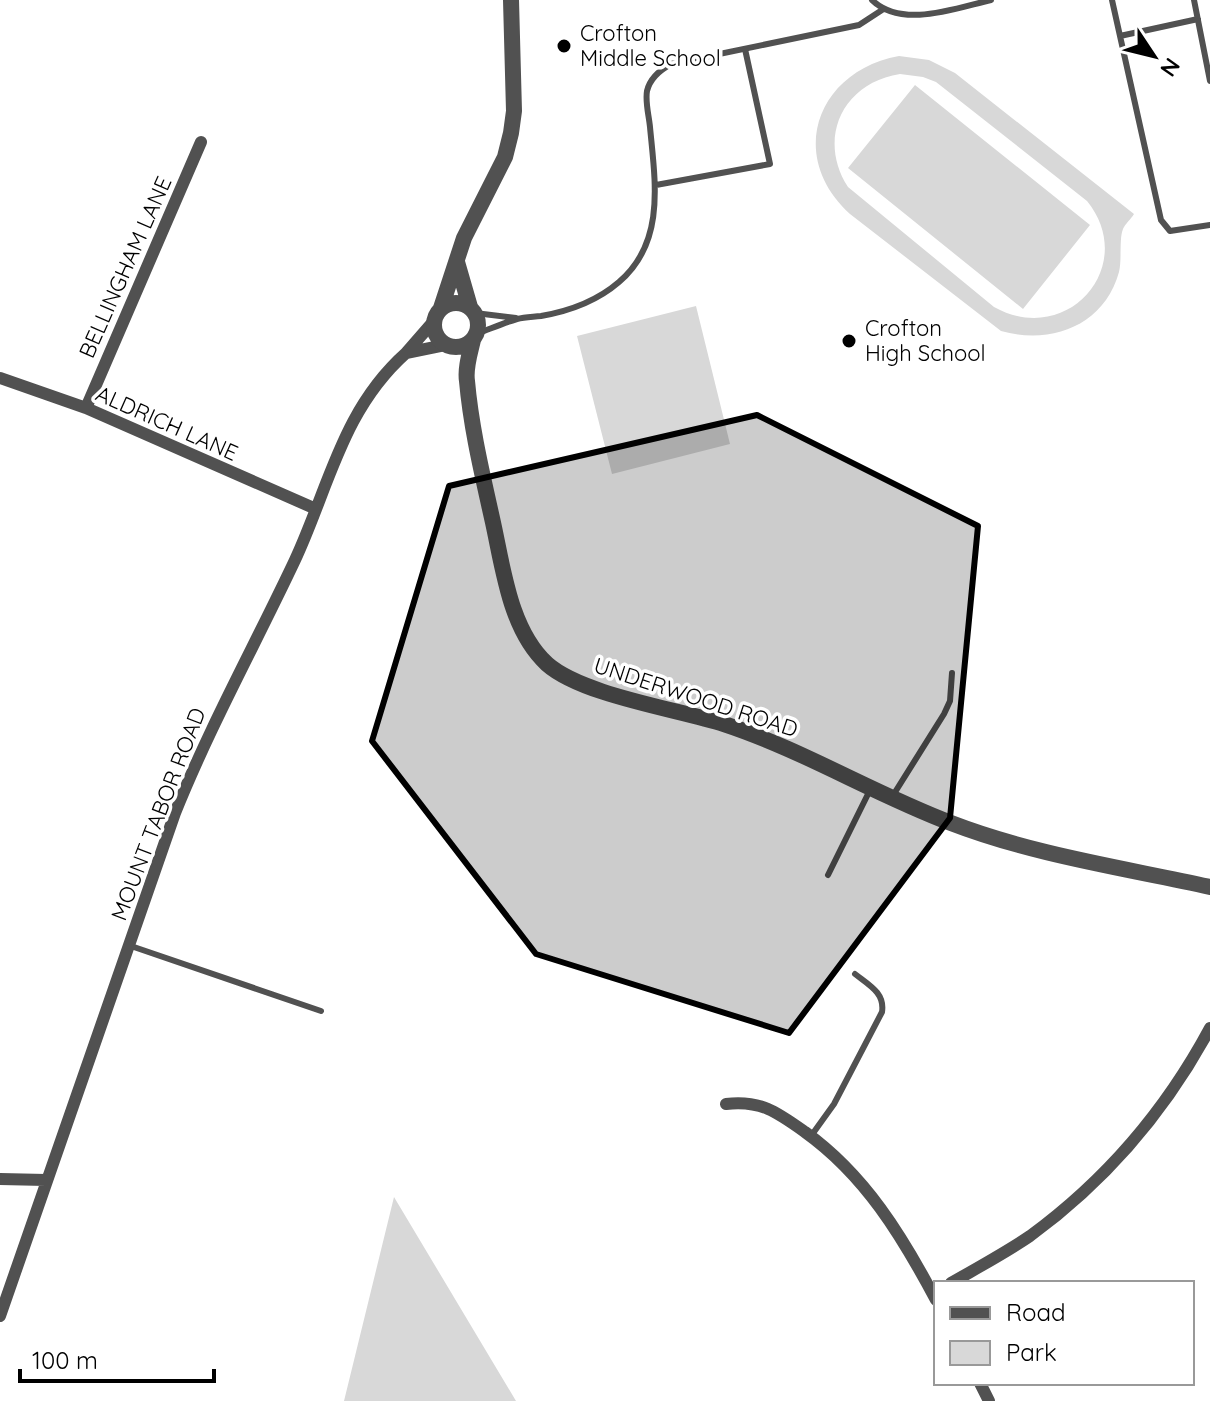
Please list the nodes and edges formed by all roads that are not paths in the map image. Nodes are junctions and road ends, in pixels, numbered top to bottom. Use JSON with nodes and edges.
{"nodes":[{"id":1,"x":511,"y":0,"type":"edge"},
{"id":2,"x":872,"y":0,"type":"edge"},
{"id":3,"x":991,"y":0,"type":"edge"},
{"id":4,"x":1112,"y":0,"type":"edge"},
{"id":5,"x":1194,"y":0,"type":"edge"},
{"id":6,"x":882,"y":10,"type":"junction"},
{"id":7,"x":1198,"y":19,"type":"junction"},
{"id":8,"x":1120,"y":36,"type":"junction"},
{"id":9,"x":745,"y":49,"type":"junction"},
{"id":10,"x":1210,"y":81,"type":"edge"},
{"id":11,"x":201,"y":142,"type":"dead end"},
{"id":12,"x":656,"y":185,"type":"junction"},
{"id":13,"x":1210,"y":225,"type":"edge"},
{"id":14,"x":457,"y":260,"type":"junction"},
{"id":15,"x":472,"y":310,"type":"junction"},
{"id":16,"x":437,"y":315,"type":"junction"},
{"id":17,"x":520,"y":318,"type":"junction"},
{"id":18,"x":474,"y":337,"type":"junction"},
{"id":19,"x":446,"y":345,"type":"junction"},
{"id":20,"x":406,"y":353,"type":"junction"},
{"id":21,"x":0,"y":378,"type":"edge"},
{"id":22,"x":466,"y":378,"type":"junction"},
{"id":23,"x":86,"y":408,"type":"junction"},
{"id":24,"x":316,"y":509,"type":"junction"},
{"id":25,"x":952,"y":673,"type":"dead end"},
{"id":26,"x":872,"y":787,"type":"junction"},
{"id":27,"x":892,"y":797,"type":"junction"},
{"id":28,"x":828,"y":875,"type":"dead end"},
{"id":29,"x":1210,"y":887,"type":"edge"},
{"id":30,"x":128,"y":945,"type":"junction"},
{"id":31,"x":855,"y":974,"type":"dead end"},
{"id":32,"x":321,"y":1011,"type":"dead end"},
{"id":33,"x":1210,"y":1028,"type":"edge"},
{"id":34,"x":726,"y":1104,"type":"dead end"},
{"id":35,"x":811,"y":1136,"type":"junction"},
{"id":36,"x":0,"y":1179,"type":"edge"},
{"id":37,"x":46,"y":1180,"type":"junction"},
{"id":38,"x":954,"y":1281,"type":"edge"},
{"id":39,"x":934,"y":1293,"type":"edge"},
{"id":40,"x":0,"y":1316,"type":"edge"}],
"edges":[{"from":1,"to":14,"type":"street"},
{"from":2,"to":6,"type":"lane"},
{"from":3,"to":6,"type":"lane"},
{"from":4,"to":8,"type":"lane"},
{"from":5,"to":7,"type":"lane"},
{"from":6,"to":9,"type":"lane"},
{"from":7,"to":8,"type":"lane"},
{"from":7,"to":10,"type":"lane"},
{"from":8,"to":13,"type":"lane"},
{"from":9,"to":12,"type":"lane"},
{"from":9,"to":12,"type":"lane"},
{"from":11,"to":23,"type":"street","name":"BELLINGHAM LANE"},
{"from":12,"to":17,"type":"lane"},
{"from":14,"to":15,"type":"street"},
{"from":14,"to":16,"type":"street"},
{"from":15,"to":16,"type":"street"},
{"from":15,"to":17,"type":"lane"},
{"from":15,"to":18,"type":"street"},
{"from":16,"to":19,"type":"street"},
{"from":16,"to":20,"type":"street","name":"MOUNT TABOR ROAD"},
{"from":17,"to":18,"type":"lane"},
{"from":18,"to":19,"type":"street"},
{"from":18,"to":22,"type":"street","name":"UNDERWOOD ROAD"},
{"from":19,"to":20,"type":"street"},
{"from":19,"to":22,"type":"street","name":"UNDERWOOD ROAD"},
{"from":20,"to":24,"type":"street","name":"MOUNT TABOR ROAD"},
{"from":21,"to":23,"type":"street","name":"ALDRICH LANE"},
{"from":22,"to":26,"type":"street","name":"UNDERWOOD ROAD"},
{"from":23,"to":24,"type":"street","name":"ALDRICH LANE"},
{"from":24,"to":30,"type":"street","name":"MOUNT TABOR ROAD"},
{"from":25,"to":27,"type":"lane"},
{"from":26,"to":27,"type":"street","name":"UNDERWOOD ROAD"},
{"from":26,"to":28,"type":"lane"},
{"from":27,"to":29,"type":"street","name":"UNDERWOOD ROAD"},
{"from":30,"to":32,"type":"lane"},
{"from":30,"to":37,"type":"street","name":"MOUNT TABOR ROAD"},
{"from":31,"to":35,"type":"lane"},
{"from":33,"to":38,"type":"street"},
{"from":34,"to":35,"type":"street"},
{"from":35,"to":39,"type":"street"},
{"from":36,"to":37,"type":"street"},
{"from":37,"to":40,"type":"street","name":"MOUNT TABOR ROAD"}]}
